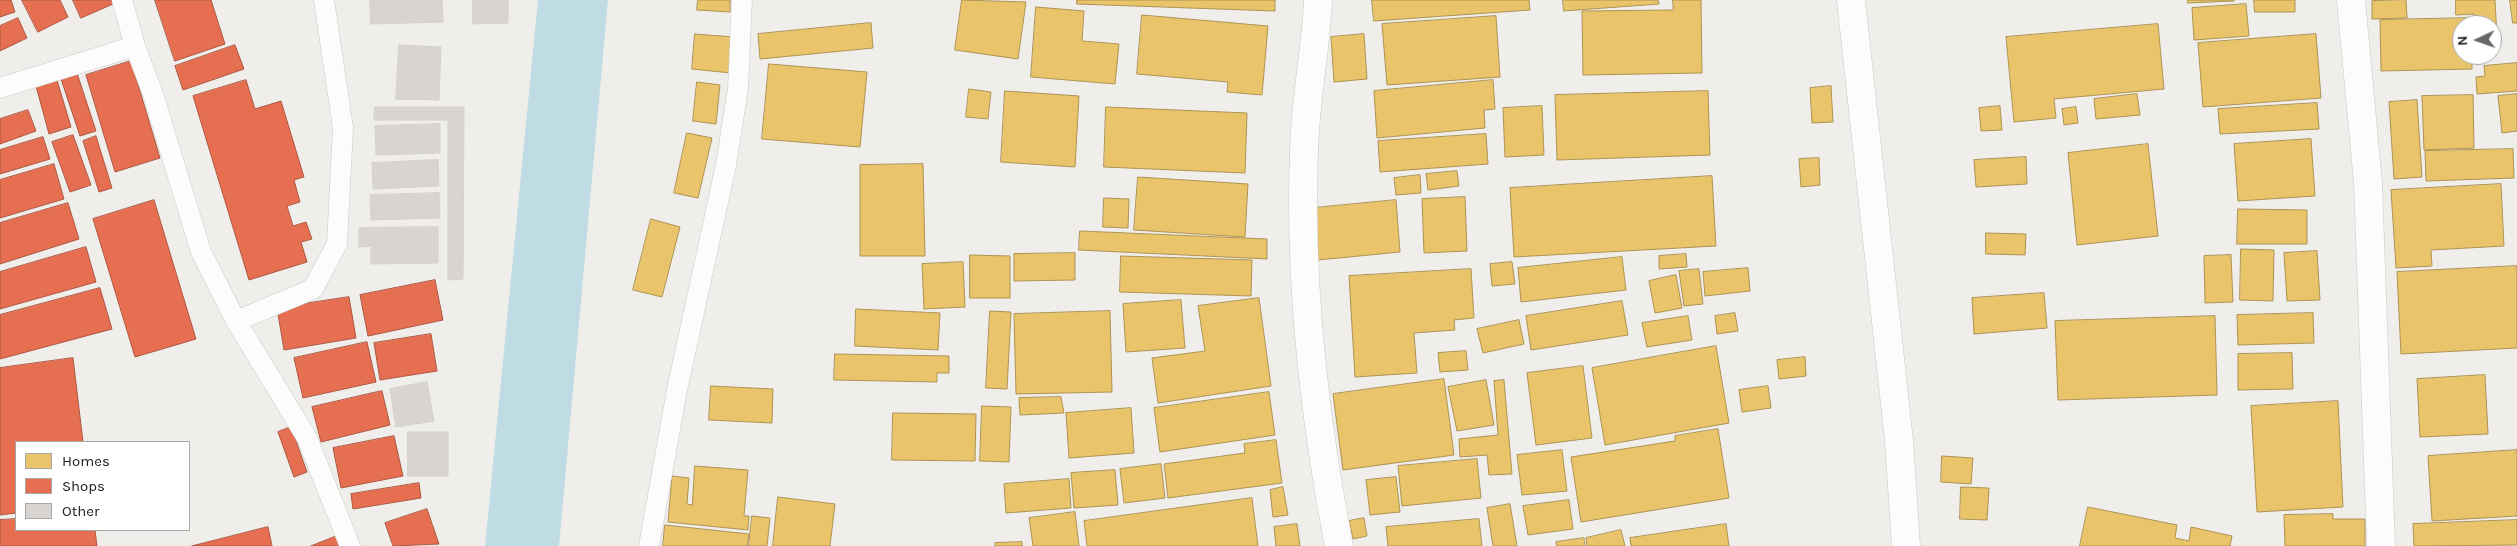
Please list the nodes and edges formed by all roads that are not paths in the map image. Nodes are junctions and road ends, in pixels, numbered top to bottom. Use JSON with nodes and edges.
{"nodes":[{"id":1,"x":122,"y":0,"type":"edge"},
{"id":2,"x":324,"y":0,"type":"edge"},
{"id":3,"x":742,"y":0,"type":"edge"},
{"id":4,"x":1318,"y":0,"type":"edge"},
{"id":5,"x":1851,"y":0,"type":"edge"},
{"id":6,"x":2351,"y":0,"type":"edge"},
{"id":7,"x":135,"y":46,"type":"junction"},
{"id":8,"x":0,"y":88,"type":"edge"},
{"id":9,"x":236,"y":321,"type":"junction"},
{"id":10,"x":350,"y":546,"type":"edge"},
{"id":11,"x":649,"y":546,"type":"edge"},
{"id":12,"x":1339,"y":546,"type":"edge"},
{"id":13,"x":1906,"y":546,"type":"edge"},
{"id":14,"x":2381,"y":546,"type":"edge"}],
"edges":[{"from":1,"to":7,"type":"lane"},
{"from":2,"to":9,"type":"lane"},
{"from":3,"to":11,"type":"lane"},
{"from":4,"to":12,"type":"street"},
{"from":5,"to":13,"type":"street"},
{"from":6,"to":14,"type":"street"},
{"from":7,"to":8,"type":"lane"},
{"from":7,"to":9,"type":"lane"},
{"from":9,"to":10,"type":"lane"}]}
